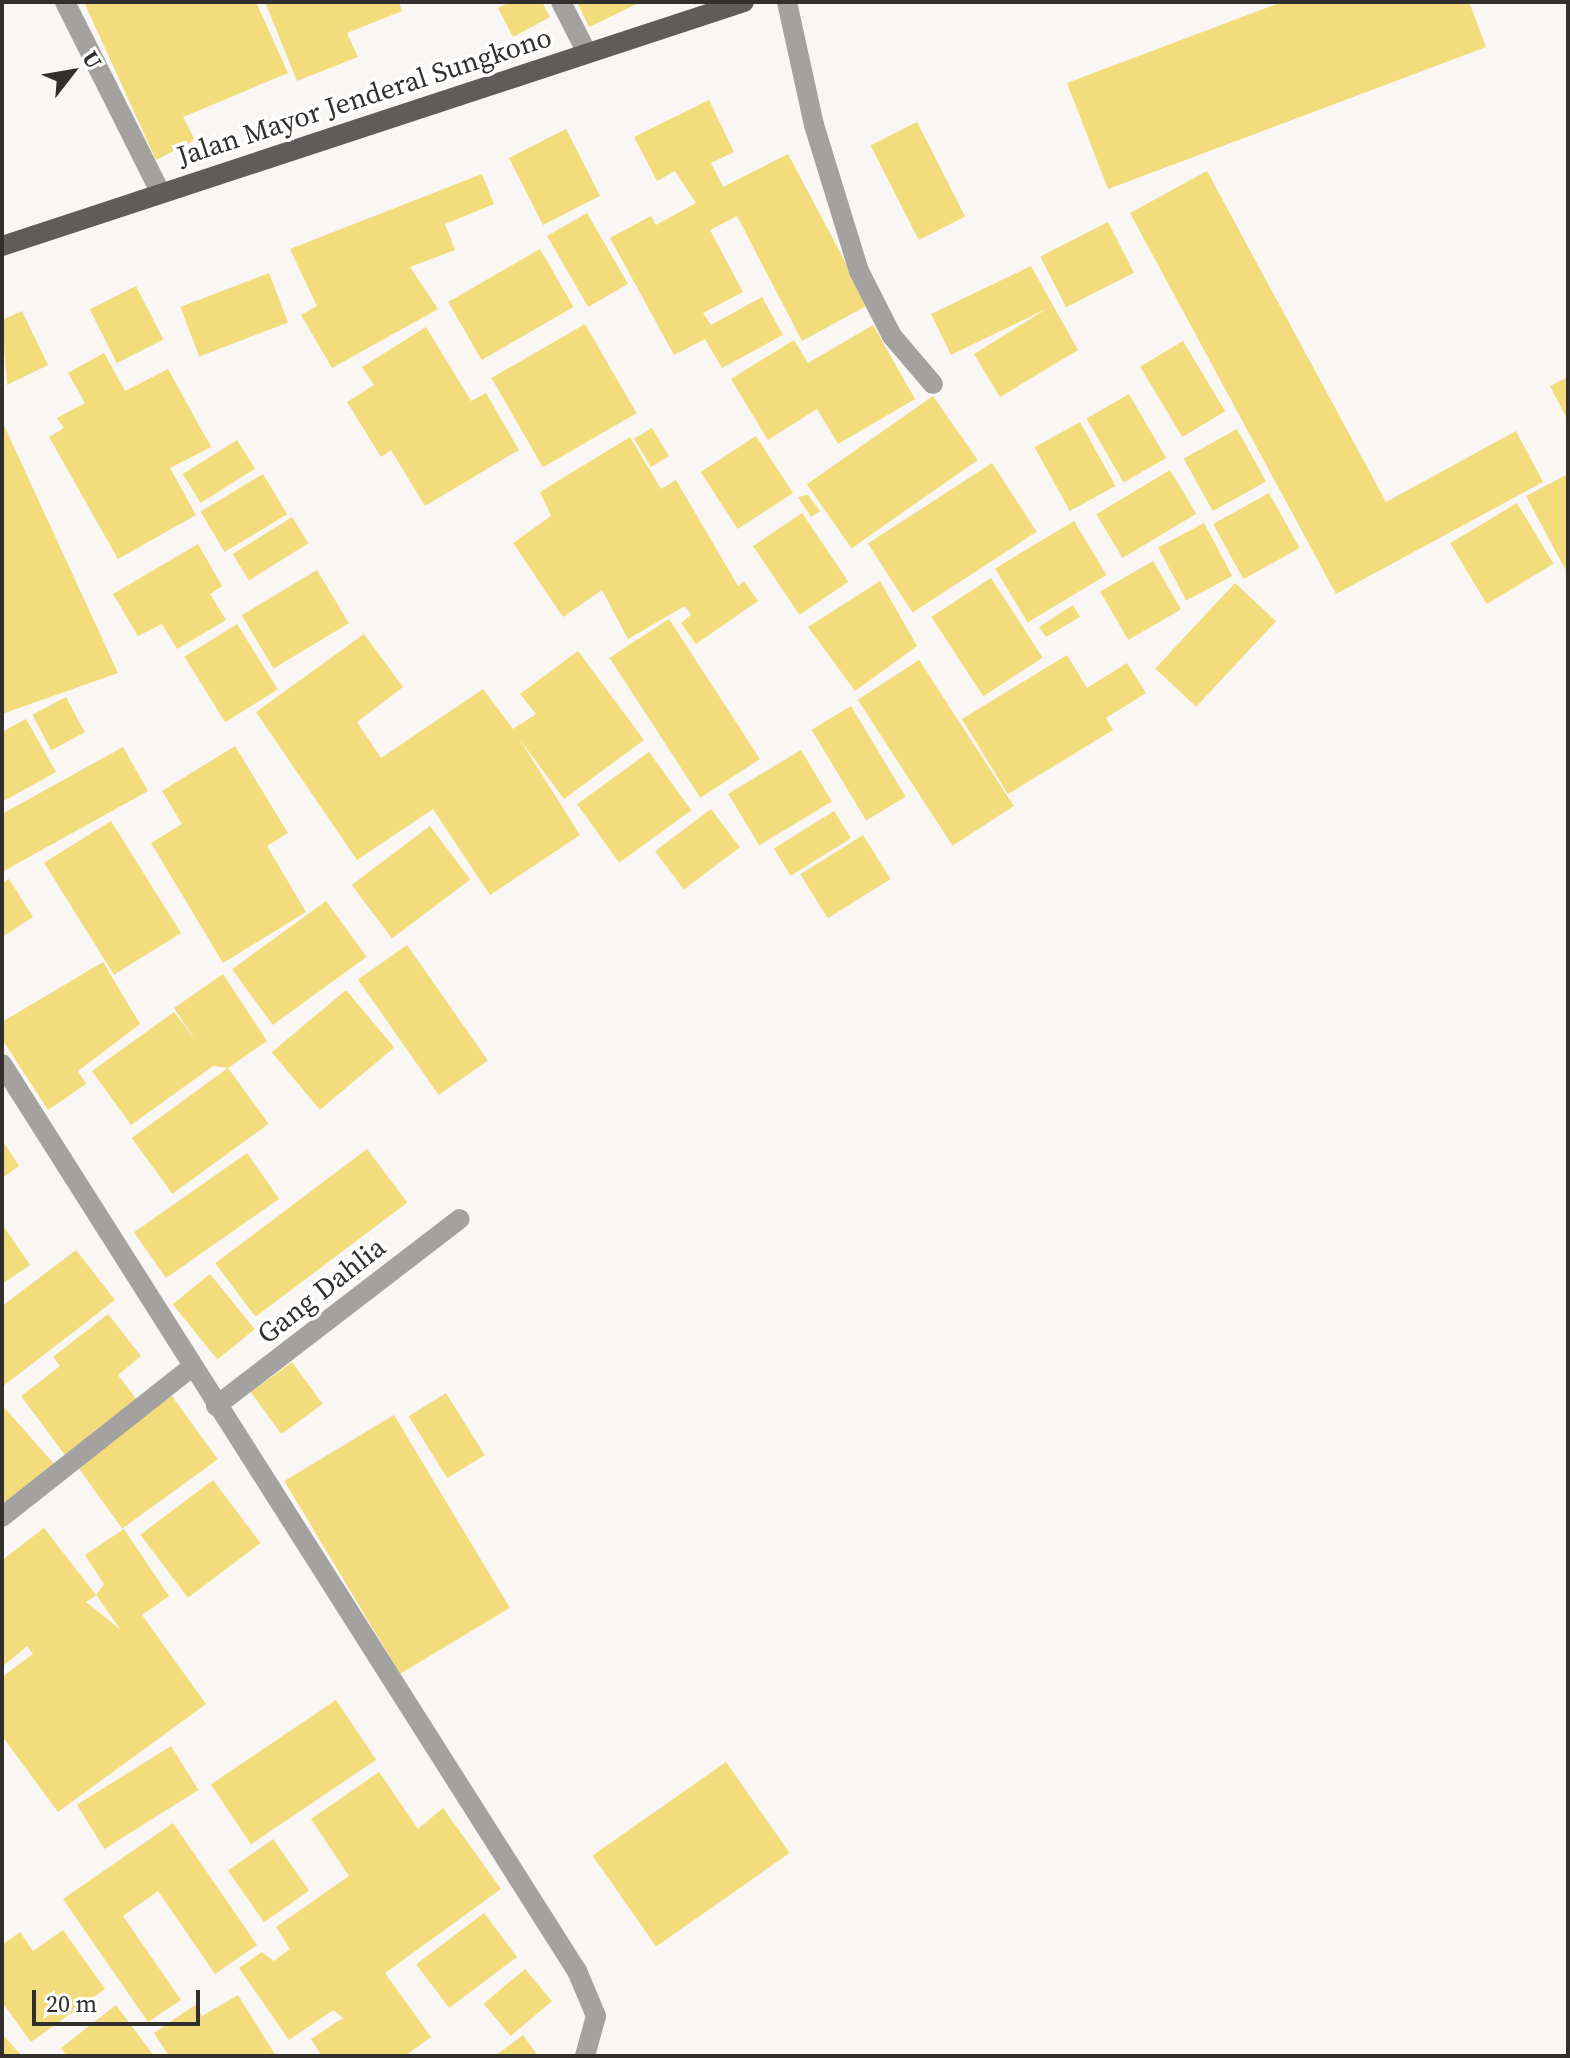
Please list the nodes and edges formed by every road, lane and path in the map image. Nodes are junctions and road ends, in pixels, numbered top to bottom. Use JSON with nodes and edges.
{"nodes":[{"id":1,"x":65,"y":2,"type":"edge"},
{"id":2,"x":561,"y":2,"type":"edge"},
{"id":3,"x":744,"y":2,"type":"edge"},
{"id":4,"x":787,"y":2,"type":"edge"},
{"id":5,"x":587,"y":53,"type":"junction"},
{"id":6,"x":160,"y":192,"type":"junction"},
{"id":7,"x":2,"y":246,"type":"edge"},
{"id":8,"x":933,"y":384,"type":"dead end"},
{"id":9,"x":2,"y":1064,"type":"edge"},
{"id":10,"x":460,"y":1219,"type":"dead end"},
{"id":11,"x":192,"y":1367,"type":"junction"},
{"id":12,"x":216,"y":1406,"type":"junction"},
{"id":13,"x":2,"y":1517,"type":"edge"},
{"id":14,"x":585,"y":2056,"type":"edge"}],
"edges":[{"from":1,"to":6,"type":"street"},
{"from":2,"to":5,"type":"street"},
{"from":3,"to":5,"type":"main road","name":"Jalan Mayor Jenderal Sungkono"},
{"from":4,"to":8,"type":"street"},
{"from":5,"to":6,"type":"main road","name":"Jalan Mayor Jenderal Sungkono"},
{"from":6,"to":7,"type":"main road","name":"Jalan Mayor Jenderal Sungkono"},
{"from":9,"to":11,"type":"street"},
{"from":10,"to":12,"type":"street","name":"Gang Dahlia"},
{"from":11,"to":12,"type":"street"},
{"from":11,"to":13,"type":"street"},
{"from":12,"to":14,"type":"street"}]}
